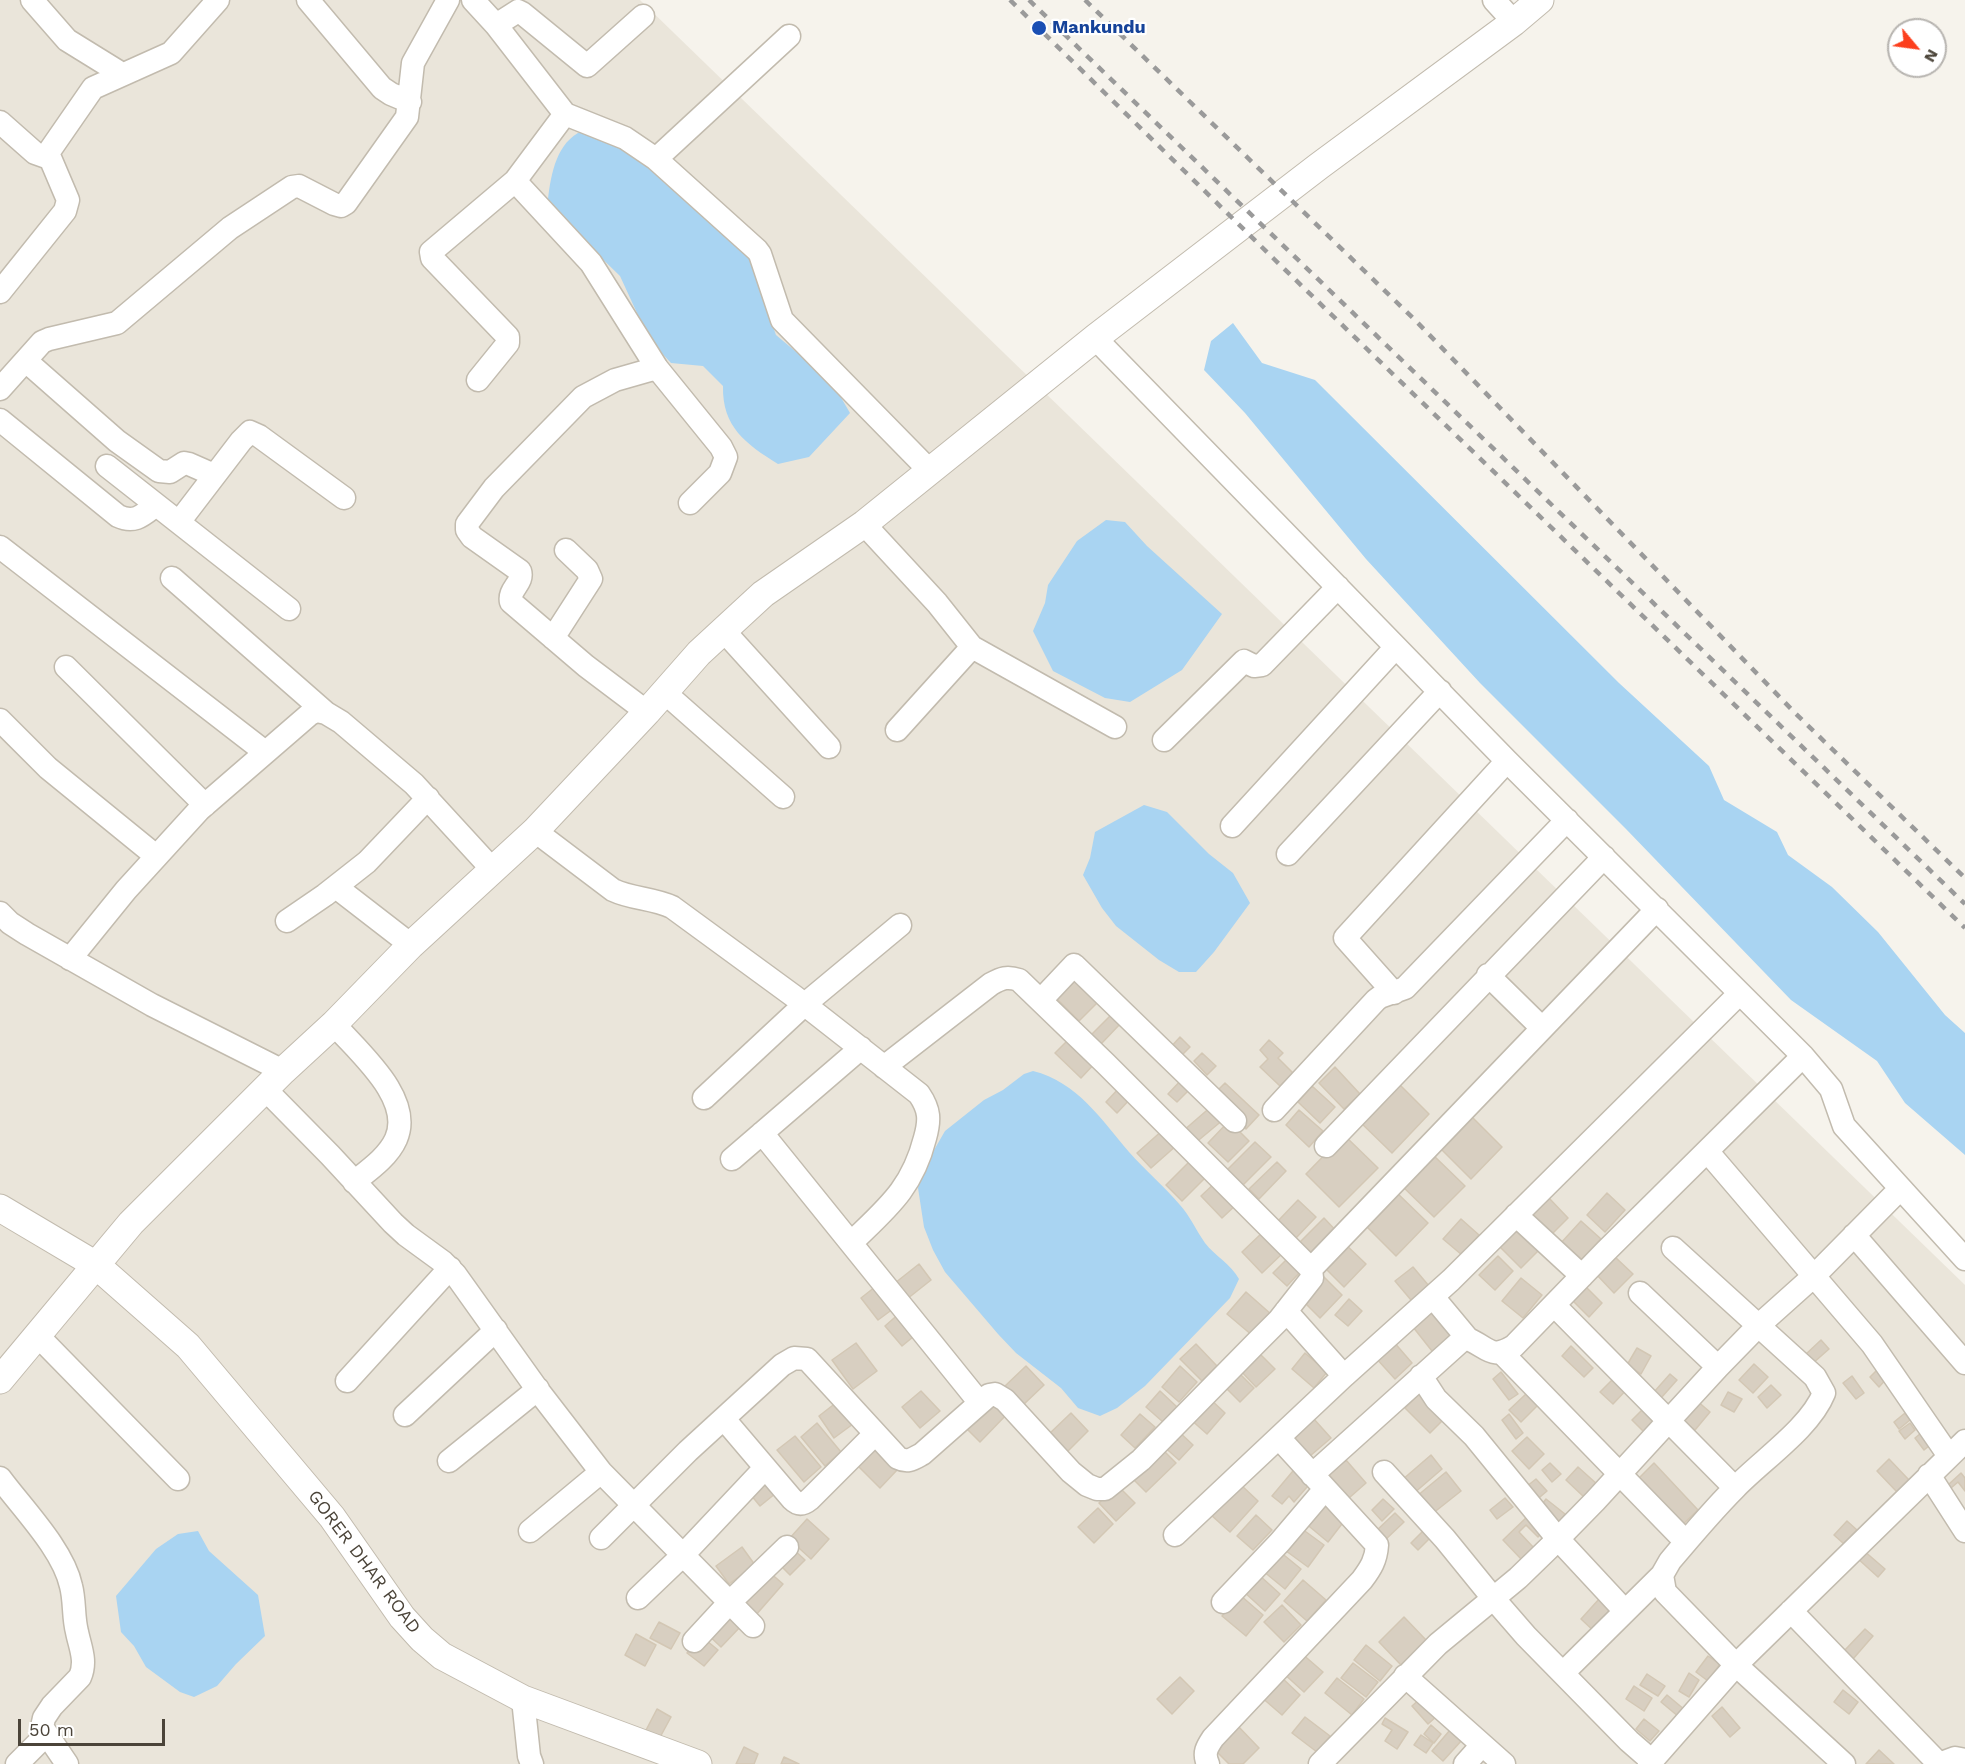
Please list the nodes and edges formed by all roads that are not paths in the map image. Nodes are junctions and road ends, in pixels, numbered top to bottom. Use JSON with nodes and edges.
{"nodes":[{"id":1,"x":32,"y":0,"type":"edge"},
{"id":2,"x":218,"y":0,"type":"edge"},
{"id":3,"x":308,"y":0,"type":"edge"},
{"id":4,"x":448,"y":0,"type":"edge"},
{"id":5,"x":473,"y":0,"type":"edge"},
{"id":6,"x":1494,"y":0,"type":"edge"},
{"id":7,"x":1540,"y":0,"type":"edge"},
{"id":8,"x":643,"y":16,"type":"dead end"},
{"id":9,"x":1514,"y":22,"type":"junction"},
{"id":10,"x":496,"y":25,"type":"junction"},
{"id":11,"x":789,"y":36,"type":"dead end"},
{"id":12,"x":122,"y":74,"type":"junction"},
{"id":13,"x":410,"y":102,"type":"junction"},
{"id":14,"x":565,"y":114,"type":"junction"},
{"id":15,"x":0,"y":122,"type":"edge"},
{"id":16,"x":49,"y":158,"type":"junction"},
{"id":17,"x":656,"y":159,"type":"junction"},
{"id":18,"x":515,"y":181,"type":"junction"},
{"id":19,"x":0,"y":292,"type":"edge"},
{"id":20,"x":1095,"y":338,"type":"junction"},
{"id":21,"x":26,"y":361,"type":"junction"},
{"id":22,"x":657,"y":368,"type":"junction"},
{"id":23,"x":478,"y":380,"type":"dead end"},
{"id":24,"x":0,"y":389,"type":"edge"},
{"id":25,"x":0,"y":420,"type":"edge"},
{"id":26,"x":123,"y":445,"type":"junction"},
{"id":27,"x":106,"y":466,"type":"junction"},
{"id":28,"x":930,"y":471,"type":"junction"},
{"id":29,"x":214,"y":475,"type":"junction"},
{"id":30,"x":87,"y":491,"type":"junction"},
{"id":31,"x":344,"y":498,"type":"dead end"},
{"id":32,"x":690,"y":502,"type":"dead end"},
{"id":33,"x":156,"y":505,"type":"junction"},
{"id":34,"x":179,"y":522,"type":"junction"},
{"id":35,"x":864,"y":524,"type":"junction"},
{"id":36,"x":0,"y":547,"type":"edge"},
{"id":37,"x":566,"y":550,"type":"dead end"},
{"id":38,"x":172,"y":578,"type":"dead end"},
{"id":39,"x":1338,"y":587,"type":"junction"},
{"id":40,"x":289,"y":609,"type":"dead end"},
{"id":41,"x":723,"y":630,"type":"junction"},
{"id":42,"x":553,"y":638,"type":"junction"},
{"id":43,"x":972,"y":647,"type":"junction"},
{"id":44,"x":1396,"y":647,"type":"junction"},
{"id":45,"x":66,"y":667,"type":"dead end"},
{"id":46,"x":1440,"y":691,"type":"junction"},
{"id":47,"x":656,"y":702,"type":"junction"},
{"id":48,"x":326,"y":713,"type":"junction"},
{"id":49,"x":0,"y":720,"type":"edge"},
{"id":50,"x":1114,"y":728,"type":"dead end"},
{"id":51,"x":897,"y":730,"type":"dead end"},
{"id":52,"x":1164,"y":740,"type":"dead end"},
{"id":53,"x":829,"y":747,"type":"dead end"},
{"id":54,"x":265,"y":752,"type":"junction"},
{"id":55,"x":1507,"y":761,"type":"junction"},
{"id":56,"x":783,"y":797,"type":"dead end"},
{"id":57,"x":428,"y":798,"type":"junction"},
{"id":58,"x":204,"y":806,"type":"junction"},
{"id":59,"x":1566,"y":820,"type":"junction"},
{"id":60,"x":1232,"y":826,"type":"dead end"},
{"id":61,"x":535,"y":831,"type":"junction"},
{"id":62,"x":1288,"y":854,"type":"dead end"},
{"id":63,"x":156,"y":856,"type":"junction"},
{"id":64,"x":1604,"y":857,"type":"junction"},
{"id":65,"x":492,"y":869,"type":"junction"},
{"id":66,"x":336,"y":887,"type":"junction"},
{"id":67,"x":1657,"y":909,"type":"junction"},
{"id":68,"x":0,"y":913,"type":"edge"},
{"id":69,"x":287,"y":921,"type":"dead end"},
{"id":70,"x":900,"y":925,"type":"dead end"},
{"id":71,"x":411,"y":945,"type":"junction"},
{"id":72,"x":70,"y":959,"type":"junction"},
{"id":73,"x":1488,"y":975,"type":"junction"},
{"id":74,"x":1394,"y":993,"type":"junction"},
{"id":75,"x":1739,"y":994,"type":"junction"},
{"id":76,"x":1041,"y":1000,"type":"junction"},
{"id":77,"x":805,"y":1004,"type":"junction"},
{"id":78,"x":334,"y":1024,"type":"junction"},
{"id":79,"x":1542,"y":1028,"type":"junction"},
{"id":80,"x":861,"y":1048,"type":"junction"},
{"id":81,"x":1803,"y":1056,"type":"junction"},
{"id":82,"x":884,"y":1067,"type":"junction"},
{"id":83,"x":275,"y":1081,"type":"junction"},
{"id":84,"x":704,"y":1098,"type":"dead end"},
{"id":85,"x":1274,"y":1110,"type":"dead end"},
{"id":86,"x":1235,"y":1121,"type":"dead end"},
{"id":87,"x":762,"y":1133,"type":"junction"},
{"id":88,"x":1326,"y":1146,"type":"dead end"},
{"id":89,"x":1707,"y":1151,"type":"junction"},
{"id":90,"x":732,"y":1159,"type":"dead end"},
{"id":91,"x":354,"y":1182,"type":"junction"},
{"id":92,"x":1900,"y":1189,"type":"junction"},
{"id":93,"x":0,"y":1208,"type":"edge"},
{"id":94,"x":1516,"y":1215,"type":"junction"},
{"id":95,"x":1854,"y":1235,"type":"junction"},
{"id":96,"x":851,"y":1243,"type":"junction"},
{"id":97,"x":1673,"y":1248,"type":"dead end"},
{"id":98,"x":1965,"y":1259,"type":"edge"},
{"id":99,"x":96,"y":1265,"type":"junction"},
{"id":100,"x":450,"y":1268,"type":"junction"},
{"id":101,"x":1311,"y":1269,"type":"junction"},
{"id":102,"x":1815,"y":1275,"type":"junction"},
{"id":103,"x":1582,"y":1276,"type":"junction"},
{"id":104,"x":1640,"y":1293,"type":"dead end"},
{"id":105,"x":1433,"y":1297,"type":"junction"},
{"id":106,"x":1554,"y":1305,"type":"junction"},
{"id":107,"x":1286,"y":1311,"type":"junction"},
{"id":108,"x":1758,"y":1326,"type":"junction"},
{"id":109,"x":496,"y":1330,"type":"junction"},
{"id":110,"x":38,"y":1336,"type":"junction"},
{"id":111,"x":1468,"y":1339,"type":"junction"},
{"id":112,"x":1502,"y":1353,"type":"junction"},
{"id":113,"x":1965,"y":1363,"type":"edge"},
{"id":114,"x":1718,"y":1367,"type":"junction"},
{"id":115,"x":1344,"y":1376,"type":"junction"},
{"id":116,"x":1421,"y":1376,"type":"junction"},
{"id":117,"x":0,"y":1380,"type":"edge"},
{"id":118,"x":347,"y":1381,"type":"dead end"},
{"id":119,"x":538,"y":1389,"type":"junction"},
{"id":120,"x":980,"y":1403,"type":"junction"},
{"id":121,"x":405,"y":1415,"type":"dead end"},
{"id":122,"x":724,"y":1419,"type":"junction"},
{"id":123,"x":1670,"y":1420,"type":"junction"},
{"id":124,"x":875,"y":1434,"type":"junction"},
{"id":125,"x":1279,"y":1438,"type":"junction"},
{"id":126,"x":1957,"y":1448,"type":"edge"},
{"id":127,"x":449,"y":1461,"type":"dead end"},
{"id":128,"x":765,"y":1468,"type":"junction"},
{"id":129,"x":601,"y":1472,"type":"junction"},
{"id":130,"x":1384,"y":1472,"type":"dead end"},
{"id":131,"x":1621,"y":1474,"type":"junction"},
{"id":132,"x":1929,"y":1475,"type":"junction"},
{"id":133,"x":0,"y":1478,"type":"edge"},
{"id":134,"x":178,"y":1479,"type":"dead end"},
{"id":135,"x":1319,"y":1482,"type":"junction"},
{"id":136,"x":1735,"y":1488,"type":"junction"},
{"id":137,"x":634,"y":1506,"type":"junction"},
{"id":138,"x":530,"y":1531,"type":"dead end"},
{"id":139,"x":1965,"y":1531,"type":"edge"},
{"id":140,"x":1175,"y":1535,"type":"dead end"},
{"id":141,"x":601,"y":1538,"type":"dead end"},
{"id":142,"x":1558,"y":1539,"type":"junction"},
{"id":143,"x":1686,"y":1542,"type":"junction"},
{"id":144,"x":787,"y":1547,"type":"dead end"},
{"id":145,"x":683,"y":1555,"type":"junction"},
{"id":146,"x":1662,"y":1575,"type":"junction"},
{"id":147,"x":638,"y":1598,"type":"dead end"},
{"id":148,"x":1493,"y":1598,"type":"junction"},
{"id":149,"x":730,"y":1602,"type":"junction"},
{"id":150,"x":1223,"y":1602,"type":"dead end"},
{"id":151,"x":1625,"y":1611,"type":"junction"},
{"id":152,"x":1791,"y":1611,"type":"junction"},
{"id":153,"x":753,"y":1626,"type":"dead end"},
{"id":154,"x":694,"y":1641,"type":"dead end"},
{"id":155,"x":1736,"y":1665,"type":"junction"},
{"id":156,"x":1563,"y":1673,"type":"junction"},
{"id":157,"x":1405,"y":1676,"type":"junction"},
{"id":158,"x":523,"y":1699,"type":"junction"},
{"id":159,"x":46,"y":1735,"type":"junction"},
{"id":160,"x":1482,"y":1745,"type":"junction"},
{"id":161,"x":1965,"y":1760,"type":"edge"},
{"id":162,"x":1651,"y":1763,"type":"edge"},
{"id":163,"x":17,"y":1764,"type":"edge"},
{"id":164,"x":67,"y":1764,"type":"edge"},
{"id":165,"x":532,"y":1764,"type":"edge"},
{"id":166,"x":698,"y":1764,"type":"edge"},
{"id":167,"x":1208,"y":1764,"type":"edge"},
{"id":168,"x":1320,"y":1764,"type":"edge"},
{"id":169,"x":1465,"y":1764,"type":"edge"},
{"id":170,"x":1504,"y":1764,"type":"edge"},
{"id":171,"x":1844,"y":1764,"type":"edge"},
{"id":172,"x":1939,"y":1764,"type":"edge"}],
"edges":[{"from":1,"to":12,"type":"street"},
{"from":2,"to":12,"type":"street"},
{"from":3,"to":13,"type":"street"},
{"from":4,"to":13,"type":"street"},
{"from":5,"to":10,"type":"street"},
{"from":6,"to":9,"type":"street"},
{"from":7,"to":9,"type":"street"},
{"from":8,"to":10,"type":"street"},
{"from":9,"to":20,"type":"street"},
{"from":10,"to":14,"type":"street"},
{"from":11,"to":17,"type":"street"},
{"from":12,"to":16,"type":"street"},
{"from":13,"to":21,"type":"street"},
{"from":14,"to":17,"type":"street"},
{"from":14,"to":18,"type":"street"},
{"from":15,"to":16,"type":"street"},
{"from":16,"to":19,"type":"street"},
{"from":17,"to":28,"type":"street"},
{"from":18,"to":22,"type":"street"},
{"from":18,"to":23,"type":"street"},
{"from":20,"to":28,"type":"street"},
{"from":20,"to":39,"type":"street"},
{"from":21,"to":24,"type":"street"},
{"from":21,"to":26,"type":"street"},
{"from":22,"to":32,"type":"street"},
{"from":22,"to":42,"type":"street"},
{"from":25,"to":30,"type":"street"},
{"from":26,"to":27,"type":"street"},
{"from":26,"to":29,"type":"street"},
{"from":27,"to":30,"type":"street"},
{"from":27,"to":33,"type":"street"},
{"from":28,"to":35,"type":"street"},
{"from":29,"to":31,"type":"street"},
{"from":29,"to":34,"type":"street"},
{"from":30,"to":33,"type":"street"},
{"from":33,"to":34,"type":"street"},
{"from":34,"to":40,"type":"street"},
{"from":35,"to":41,"type":"street"},
{"from":35,"to":43,"type":"street"},
{"from":36,"to":54,"type":"street"},
{"from":37,"to":42,"type":"street"},
{"from":38,"to":48,"type":"street"},
{"from":39,"to":44,"type":"street"},
{"from":39,"to":52,"type":"street"},
{"from":41,"to":47,"type":"street"},
{"from":41,"to":53,"type":"street"},
{"from":42,"to":47,"type":"street"},
{"from":43,"to":50,"type":"street"},
{"from":43,"to":51,"type":"street"},
{"from":44,"to":46,"type":"street"},
{"from":44,"to":60,"type":"street"},
{"from":45,"to":58,"type":"street"},
{"from":46,"to":55,"type":"street"},
{"from":46,"to":62,"type":"street"},
{"from":47,"to":56,"type":"street"},
{"from":47,"to":61,"type":"street"},
{"from":48,"to":54,"type":"street"},
{"from":48,"to":57,"type":"street"},
{"from":49,"to":63,"type":"street"},
{"from":54,"to":58,"type":"street"},
{"from":55,"to":59,"type":"street"},
{"from":55,"to":74,"type":"street"},
{"from":57,"to":65,"type":"street"},
{"from":57,"to":66,"type":"street"},
{"from":58,"to":63,"type":"street"},
{"from":59,"to":64,"type":"street"},
{"from":59,"to":74,"type":"street"},
{"from":61,"to":65,"type":"street"},
{"from":61,"to":77,"type":"street"},
{"from":63,"to":72,"type":"street"},
{"from":64,"to":67,"type":"street"},
{"from":64,"to":73,"type":"street"},
{"from":65,"to":71,"type":"street"},
{"from":66,"to":69,"type":"street"},
{"from":66,"to":71,"type":"street"},
{"from":67,"to":75,"type":"street"},
{"from":67,"to":79,"type":"street"},
{"from":68,"to":72,"type":"street"},
{"from":70,"to":77,"type":"street"},
{"from":71,"to":78,"type":"street"},
{"from":72,"to":83,"type":"street"},
{"from":73,"to":79,"type":"street"},
{"from":73,"to":88,"type":"street"},
{"from":74,"to":85,"type":"street"},
{"from":75,"to":81,"type":"street"},
{"from":75,"to":94,"type":"street"},
{"from":76,"to":82,"type":"street"},
{"from":76,"to":86,"type":"street"},
{"from":76,"to":101,"type":"street"},
{"from":77,"to":80,"type":"street"},
{"from":77,"to":84,"type":"street"},
{"from":78,"to":83,"type":"street"},
{"from":78,"to":91,"type":"street"},
{"from":79,"to":101,"type":"street"},
{"from":80,"to":82,"type":"street"},
{"from":80,"to":87,"type":"street"},
{"from":81,"to":89,"type":"street"},
{"from":81,"to":92,"type":"street"},
{"from":82,"to":96,"type":"street"},
{"from":83,"to":91,"type":"street"},
{"from":83,"to":99,"type":"street"},
{"from":87,"to":90,"type":"street"},
{"from":87,"to":96,"type":"street"},
{"from":89,"to":102,"type":"street"},
{"from":89,"to":103,"type":"street"},
{"from":91,"to":100,"type":"street"},
{"from":92,"to":95,"type":"street"},
{"from":92,"to":98,"type":"street"},
{"from":93,"to":99,"type":"street","name":"GORER DHAR ROAD"},
{"from":94,"to":103,"type":"street"},
{"from":94,"to":105,"type":"street"},
{"from":95,"to":102,"type":"street"},
{"from":95,"to":113,"type":"street"},
{"from":96,"to":120,"type":"street"},
{"from":97,"to":108,"type":"street"},
{"from":99,"to":110,"type":"street"},
{"from":99,"to":158,"type":"street","name":"GORER DHAR ROAD"},
{"from":100,"to":109,"type":"street"},
{"from":100,"to":118,"type":"street"},
{"from":101,"to":107,"type":"street"},
{"from":102,"to":108,"type":"street"},
{"from":102,"to":126,"type":"street"},
{"from":103,"to":106,"type":"street"},
{"from":104,"to":114,"type":"street"},
{"from":105,"to":111,"type":"street"},
{"from":105,"to":115,"type":"street"},
{"from":106,"to":112,"type":"street"},
{"from":106,"to":123,"type":"street"},
{"from":107,"to":115,"type":"street"},
{"from":107,"to":120,"type":"street"},
{"from":108,"to":114,"type":"street"},
{"from":108,"to":136,"type":"street"},
{"from":109,"to":119,"type":"street"},
{"from":109,"to":121,"type":"street"},
{"from":110,"to":117,"type":"street"},
{"from":110,"to":134,"type":"street"},
{"from":111,"to":112,"type":"street"},
{"from":111,"to":116,"type":"street"},
{"from":112,"to":131,"type":"street"},
{"from":114,"to":123,"type":"street"},
{"from":115,"to":125,"type":"street"},
{"from":116,"to":135,"type":"street"},
{"from":116,"to":142,"type":"street"},
{"from":119,"to":127,"type":"street"},
{"from":119,"to":129,"type":"street"},
{"from":120,"to":124,"type":"street"},
{"from":122,"to":124,"type":"street"},
{"from":122,"to":128,"type":"street"},
{"from":122,"to":137,"type":"street"},
{"from":123,"to":131,"type":"street"},
{"from":123,"to":136,"type":"street"},
{"from":124,"to":128,"type":"street"},
{"from":125,"to":135,"type":"street"},
{"from":125,"to":140,"type":"street"},
{"from":126,"to":132,"type":"street"},
{"from":128,"to":145,"type":"street"},
{"from":129,"to":137,"type":"street"},
{"from":129,"to":138,"type":"street"},
{"from":130,"to":148,"type":"street"},
{"from":131,"to":142,"type":"street"},
{"from":131,"to":143,"type":"street"},
{"from":132,"to":139,"type":"street"},
{"from":132,"to":152,"type":"street"},
{"from":133,"to":159,"type":"street"},
{"from":135,"to":150,"type":"street"},
{"from":135,"to":167,"type":"street"},
{"from":136,"to":143,"type":"street"},
{"from":137,"to":141,"type":"street"},
{"from":137,"to":145,"type":"street"},
{"from":142,"to":148,"type":"street"},
{"from":142,"to":151,"type":"street"},
{"from":143,"to":146,"type":"street"},
{"from":144,"to":149,"type":"street"},
{"from":145,"to":147,"type":"street"},
{"from":145,"to":149,"type":"street"},
{"from":146,"to":151,"type":"street"},
{"from":146,"to":155,"type":"street"},
{"from":148,"to":156,"type":"street"},
{"from":148,"to":157,"type":"street"},
{"from":149,"to":153,"type":"street"},
{"from":149,"to":154,"type":"street"},
{"from":151,"to":156,"type":"street"},
{"from":152,"to":155,"type":"street"},
{"from":152,"to":172,"type":"street"},
{"from":155,"to":162,"type":"street"},
{"from":155,"to":171,"type":"street"},
{"from":156,"to":162,"type":"street"},
{"from":157,"to":160,"type":"street"},
{"from":157,"to":168,"type":"street"},
{"from":158,"to":165,"type":"street"},
{"from":158,"to":166,"type":"street","name":"GORER DHAR ROAD"},
{"from":159,"to":163,"type":"street"},
{"from":159,"to":164,"type":"street"},
{"from":160,"to":169,"type":"street"},
{"from":160,"to":170,"type":"street"},
{"from":161,"to":172,"type":"street"}]}
